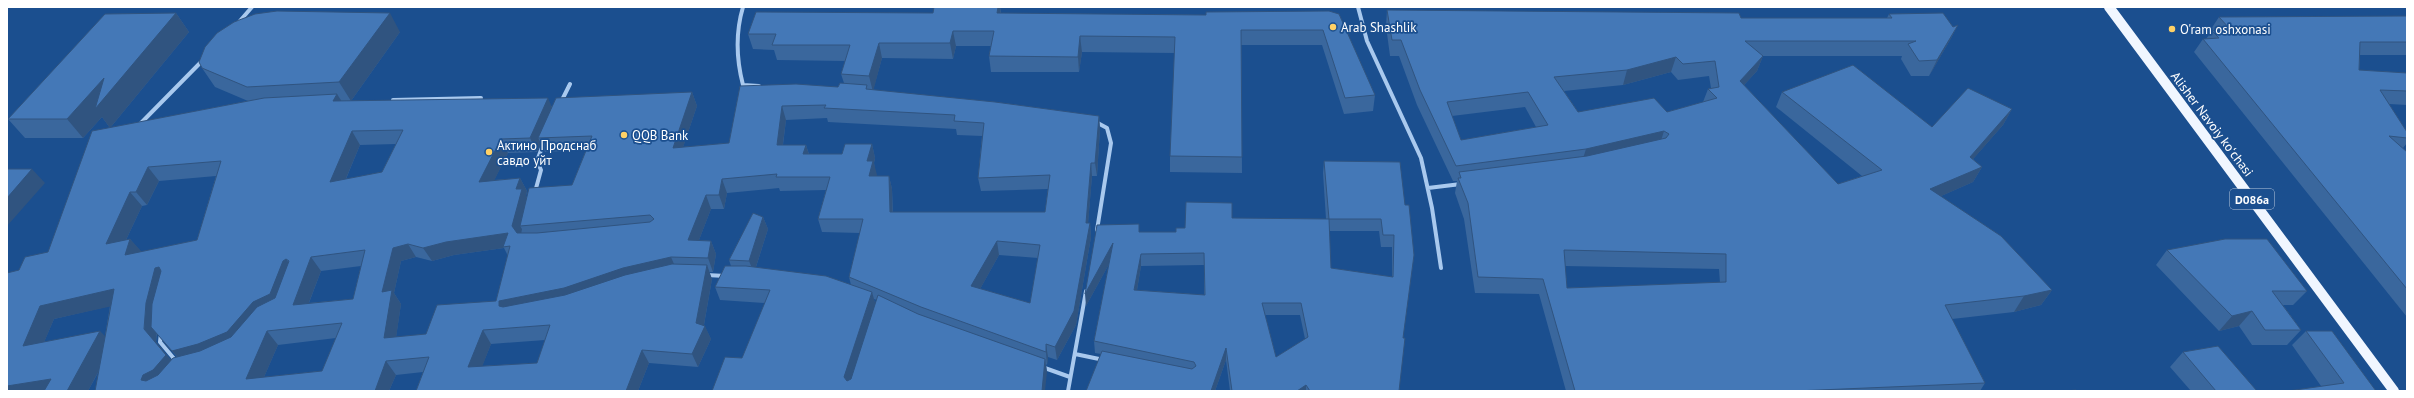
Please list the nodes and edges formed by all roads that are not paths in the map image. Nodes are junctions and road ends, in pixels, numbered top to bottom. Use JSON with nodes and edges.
{"nodes":[{"id":1,"x":252,"y":7,"type":"edge"},
{"id":2,"x":743,"y":7,"type":"edge"},
{"id":3,"x":1358,"y":7,"type":"edge"},
{"id":4,"x":2109,"y":7,"type":"edge"},
{"id":5,"x":238,"y":24,"type":"edge"},
{"id":6,"x":206,"y":57,"type":"edge"},
{"id":7,"x":570,"y":84,"type":"dead end"},
{"id":8,"x":765,"y":87,"type":"edge"},
{"id":9,"x":481,"y":98,"type":"edge"},
{"id":10,"x":389,"y":100,"type":"edge"},
{"id":11,"x":558,"y":109,"type":"edge"},
{"id":12,"x":1092,"y":120,"type":"edge"},
{"id":13,"x":149,"y":122,"type":"edge"},
{"id":14,"x":142,"y":123,"type":"junction"},
{"id":15,"x":136,"y":126,"type":"edge"},
{"id":16,"x":548,"y":134,"type":"edge"},
{"id":17,"x":1466,"y":183,"type":"edge"},
{"id":18,"x":1428,"y":188,"type":"junction"},
{"id":19,"x":533,"y":201,"type":"edge"},
{"id":20,"x":1096,"y":236,"type":"edge"},
{"id":21,"x":1441,"y":268,"type":"dead end"},
{"id":22,"x":701,"y":275,"type":"edge"},
{"id":23,"x":732,"y":276,"type":"edge"},
{"id":24,"x":1087,"y":286,"type":"edge"},
{"id":25,"x":161,"y":329,"type":"edge"},
{"id":26,"x":1074,"y":354,"type":"junction"},
{"id":27,"x":1112,"y":361,"type":"edge"},
{"id":28,"x":179,"y":364,"type":"edge"},
{"id":29,"x":1033,"y":364,"type":"edge"},
{"id":30,"x":1070,"y":377,"type":"junction"},
{"id":31,"x":1068,"y":391,"type":"edge"},
{"id":32,"x":2394,"y":391,"type":"edge"}],
"edges":[{"from":1,"to":5,"type":"street"},
{"from":2,"to":8,"type":"street"},
{"from":3,"to":18,"type":"street"},
{"from":4,"to":32,"type":"main road","name":"Alisher Navoiy koʻchasi","number":"D086a"},
{"from":6,"to":14,"type":"street"},
{"from":7,"to":11,"type":"street"},
{"from":9,"to":10,"type":"street"},
{"from":12,"to":20,"type":"street"},
{"from":13,"to":14,"type":"street"},
{"from":14,"to":15,"type":"street"},
{"from":16,"to":19,"type":"street"},
{"from":17,"to":18,"type":"street"},
{"from":18,"to":21,"type":"street"},
{"from":22,"to":23,"type":"street"},
{"from":24,"to":26,"type":"street"},
{"from":25,"to":28,"type":"street"},
{"from":26,"to":27,"type":"street"},
{"from":26,"to":30,"type":"street"},
{"from":29,"to":30,"type":"street"},
{"from":30,"to":31,"type":"street"}]}
